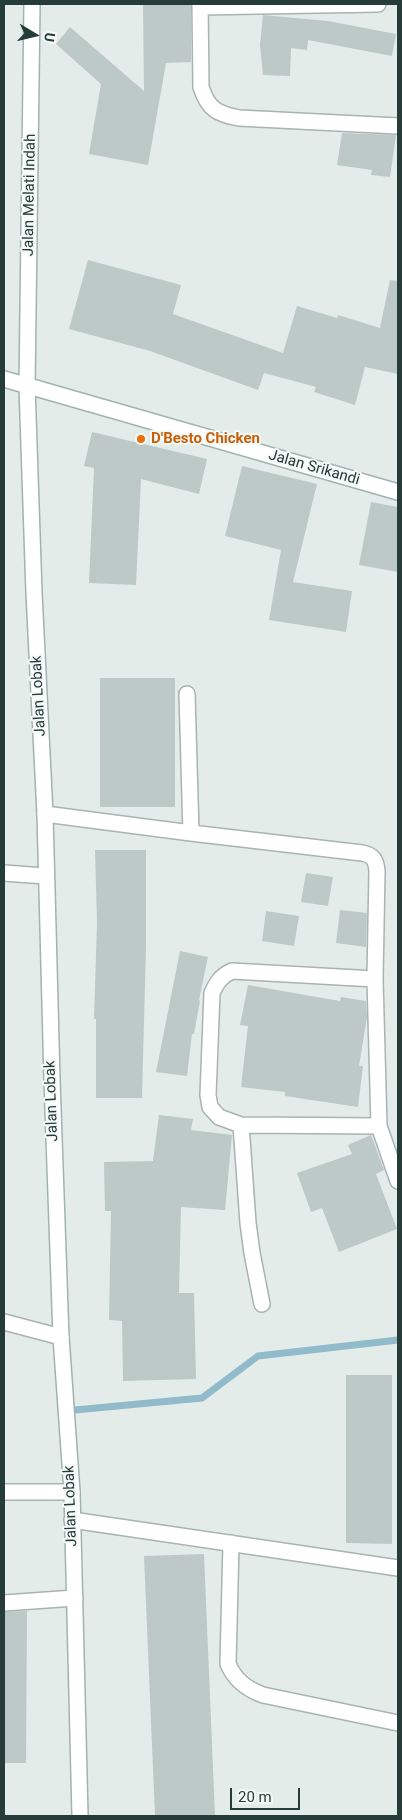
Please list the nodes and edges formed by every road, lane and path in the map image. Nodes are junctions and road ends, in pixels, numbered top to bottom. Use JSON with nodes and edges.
{"nodes":[{"id":1,"x":32,"y":4,"type":"edge"},
{"id":2,"x":378,"y":4,"type":"edge"},
{"id":3,"x":200,"y":5,"type":"edge"},
{"id":4,"x":398,"y":126,"type":"edge"},
{"id":5,"x":4,"y":379,"type":"edge"},
{"id":6,"x":27,"y":386,"type":"junction"},
{"id":7,"x":398,"y":492,"type":"edge"},
{"id":8,"x":187,"y":694,"type":"dead end"},
{"id":9,"x":45,"y":814,"type":"junction"},
{"id":10,"x":191,"y":833,"type":"junction"},
{"id":11,"x":4,"y":873,"type":"edge"},
{"id":12,"x":45,"y":876,"type":"junction"},
{"id":13,"x":375,"y":979,"type":"junction"},
{"id":14,"x":241,"y":1125,"type":"junction"},
{"id":15,"x":379,"y":1126,"type":"junction"},
{"id":16,"x":398,"y":1181,"type":"edge"},
{"id":17,"x":262,"y":1304,"type":"dead end"},
{"id":18,"x":4,"y":1322,"type":"edge"},
{"id":19,"x":61,"y":1337,"type":"junction"},
{"id":20,"x":4,"y":1492,"type":"edge"},
{"id":21,"x":72,"y":1492,"type":"junction"},
{"id":22,"x":72,"y":1520,"type":"junction"},
{"id":23,"x":231,"y":1543,"type":"junction"},
{"id":24,"x":398,"y":1568,"type":"edge"},
{"id":25,"x":75,"y":1598,"type":"junction"},
{"id":26,"x":4,"y":1603,"type":"edge"},
{"id":27,"x":398,"y":1723,"type":"edge"},
{"id":28,"x":80,"y":1816,"type":"edge"}],
"edges":[{"from":1,"to":6,"type":"street","name":"Jalan Melati Indah"},
{"from":2,"to":3,"type":"street"},
{"from":3,"to":4,"type":"street"},
{"from":5,"to":6,"type":"street","name":"Jalan Srikandi"},
{"from":6,"to":7,"type":"street","name":"Jalan Srikandi"},
{"from":6,"to":9,"type":"street","name":"Jalan Lobak"},
{"from":8,"to":10,"type":"street"},
{"from":9,"to":10,"type":"street"},
{"from":9,"to":12,"type":"street","name":"Jalan Lobak"},
{"from":10,"to":13,"type":"street"},
{"from":11,"to":12,"type":"street"},
{"from":12,"to":19,"type":"street","name":"Jalan Lobak"},
{"from":13,"to":14,"type":"street"},
{"from":13,"to":15,"type":"street"},
{"from":14,"to":15,"type":"street"},
{"from":14,"to":17,"type":"street"},
{"from":15,"to":16,"type":"street"},
{"from":18,"to":19,"type":"street"},
{"from":19,"to":21,"type":"street","name":"Jalan Lobak"},
{"from":20,"to":21,"type":"street"},
{"from":21,"to":22,"type":"street","name":"Jalan Lobak"},
{"from":22,"to":23,"type":"street"},
{"from":22,"to":25,"type":"street","name":"Jalan Lobak"},
{"from":23,"to":24,"type":"street"},
{"from":23,"to":27,"type":"street"},
{"from":25,"to":26,"type":"street"},
{"from":25,"to":28,"type":"street","name":"Jalan Lobak"}]}
